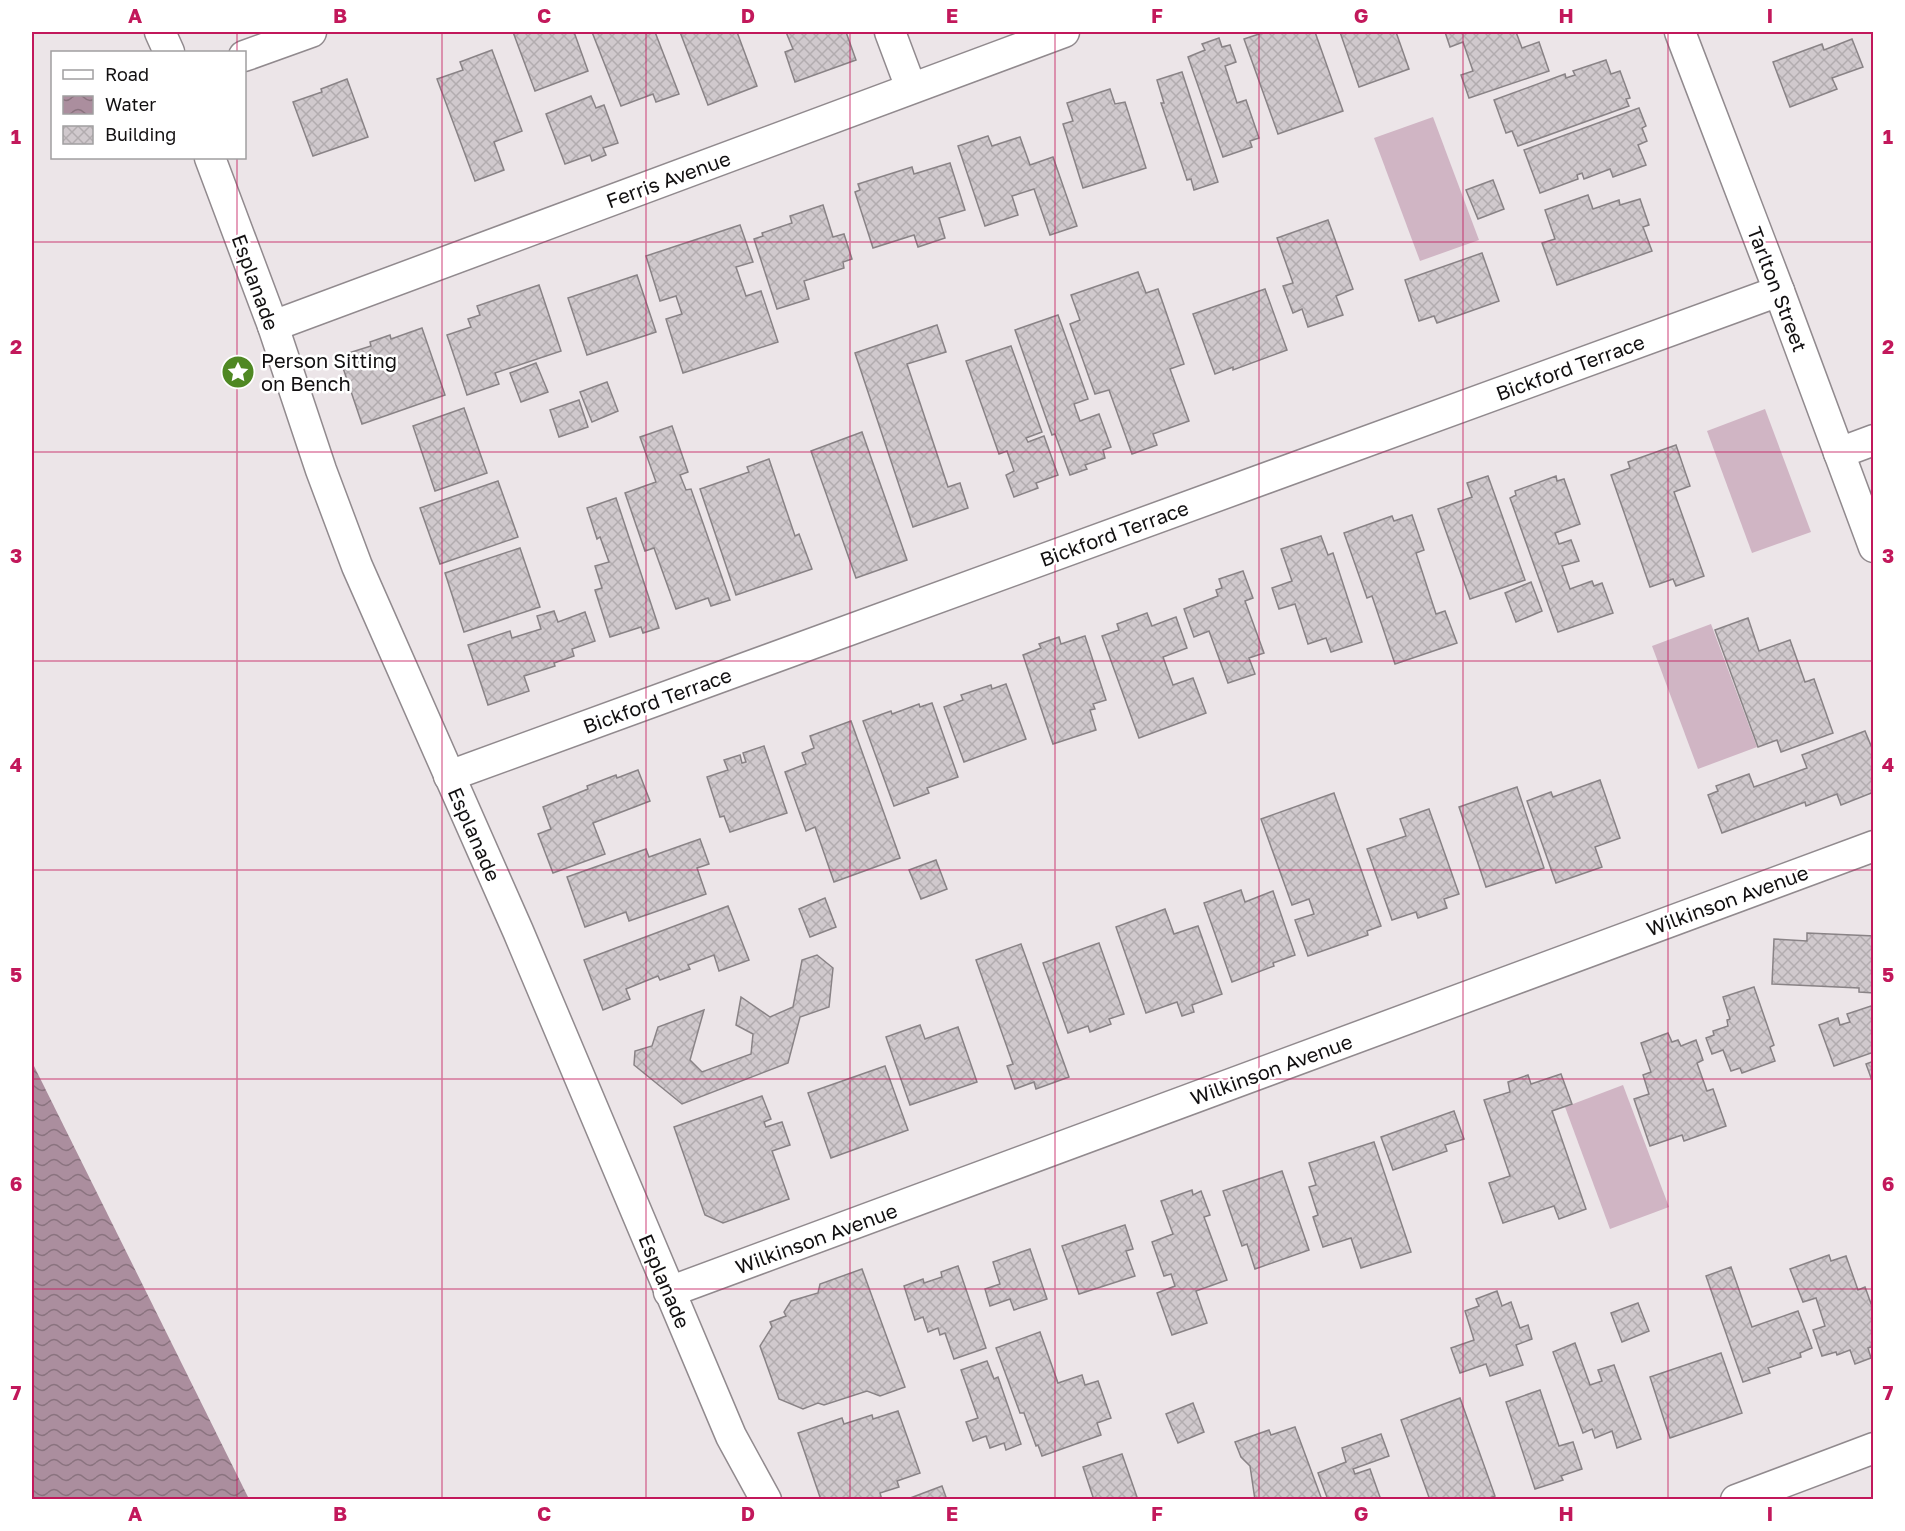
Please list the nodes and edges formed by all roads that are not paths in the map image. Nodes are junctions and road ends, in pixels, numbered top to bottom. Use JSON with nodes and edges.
{"nodes":[{"id":1,"x":160,"y":32,"type":"edge"},
{"id":2,"x":310,"y":32,"type":"edge"},
{"id":3,"x":890,"y":32,"type":"edge"},
{"id":4,"x":1064,"y":32,"type":"edge"},
{"id":5,"x":1680,"y":32,"type":"edge"},
{"id":6,"x":169,"y":51,"type":"edge"},
{"id":7,"x":246,"y":56,"type":"edge"},
{"id":8,"x":912,"y":88,"type":"junction"},
{"id":9,"x":210,"y":159,"type":"edge"},
{"id":10,"x":1779,"y":291,"type":"junction"},
{"id":11,"x":273,"y":326,"type":"junction"},
{"id":12,"x":1874,"y":440,"type":"edge"},
{"id":13,"x":1839,"y":453,"type":"junction"},
{"id":14,"x":1874,"y":547,"type":"edge"},
{"id":15,"x":448,"y":776,"type":"junction"},
{"id":16,"x":1874,"y":846,"type":"edge"},
{"id":17,"x":669,"y":1292,"type":"junction"},
{"id":18,"x":1874,"y":1448,"type":"edge"},
{"id":19,"x":766,"y":1500,"type":"edge"},
{"id":20,"x":1736,"y":1500,"type":"edge"}],
"edges":[{"from":1,"to":6,"type":"street"},
{"from":2,"to":7,"type":"street"},
{"from":3,"to":8,"type":"street"},
{"from":4,"to":8,"type":"street","name":"Ferris Avenue"},
{"from":5,"to":10,"type":"street","name":"Tarlton Street"},
{"from":8,"to":11,"type":"street","name":"Ferris Avenue"},
{"from":9,"to":11,"type":"street","name":"Esplanade"},
{"from":10,"to":13,"type":"street","name":"Tarlton Street"},
{"from":10,"to":15,"type":"street","name":"Bickford Terrace"},
{"from":11,"to":15,"type":"street","name":"Esplanade"},
{"from":12,"to":13,"type":"street"},
{"from":13,"to":14,"type":"street","name":"Tarlton Street"},
{"from":15,"to":17,"type":"street","name":"Esplanade"},
{"from":16,"to":17,"type":"street","name":"Wilkinson Avenue"},
{"from":17,"to":19,"type":"street","name":"Esplanade"},
{"from":18,"to":20,"type":"street"}]}
